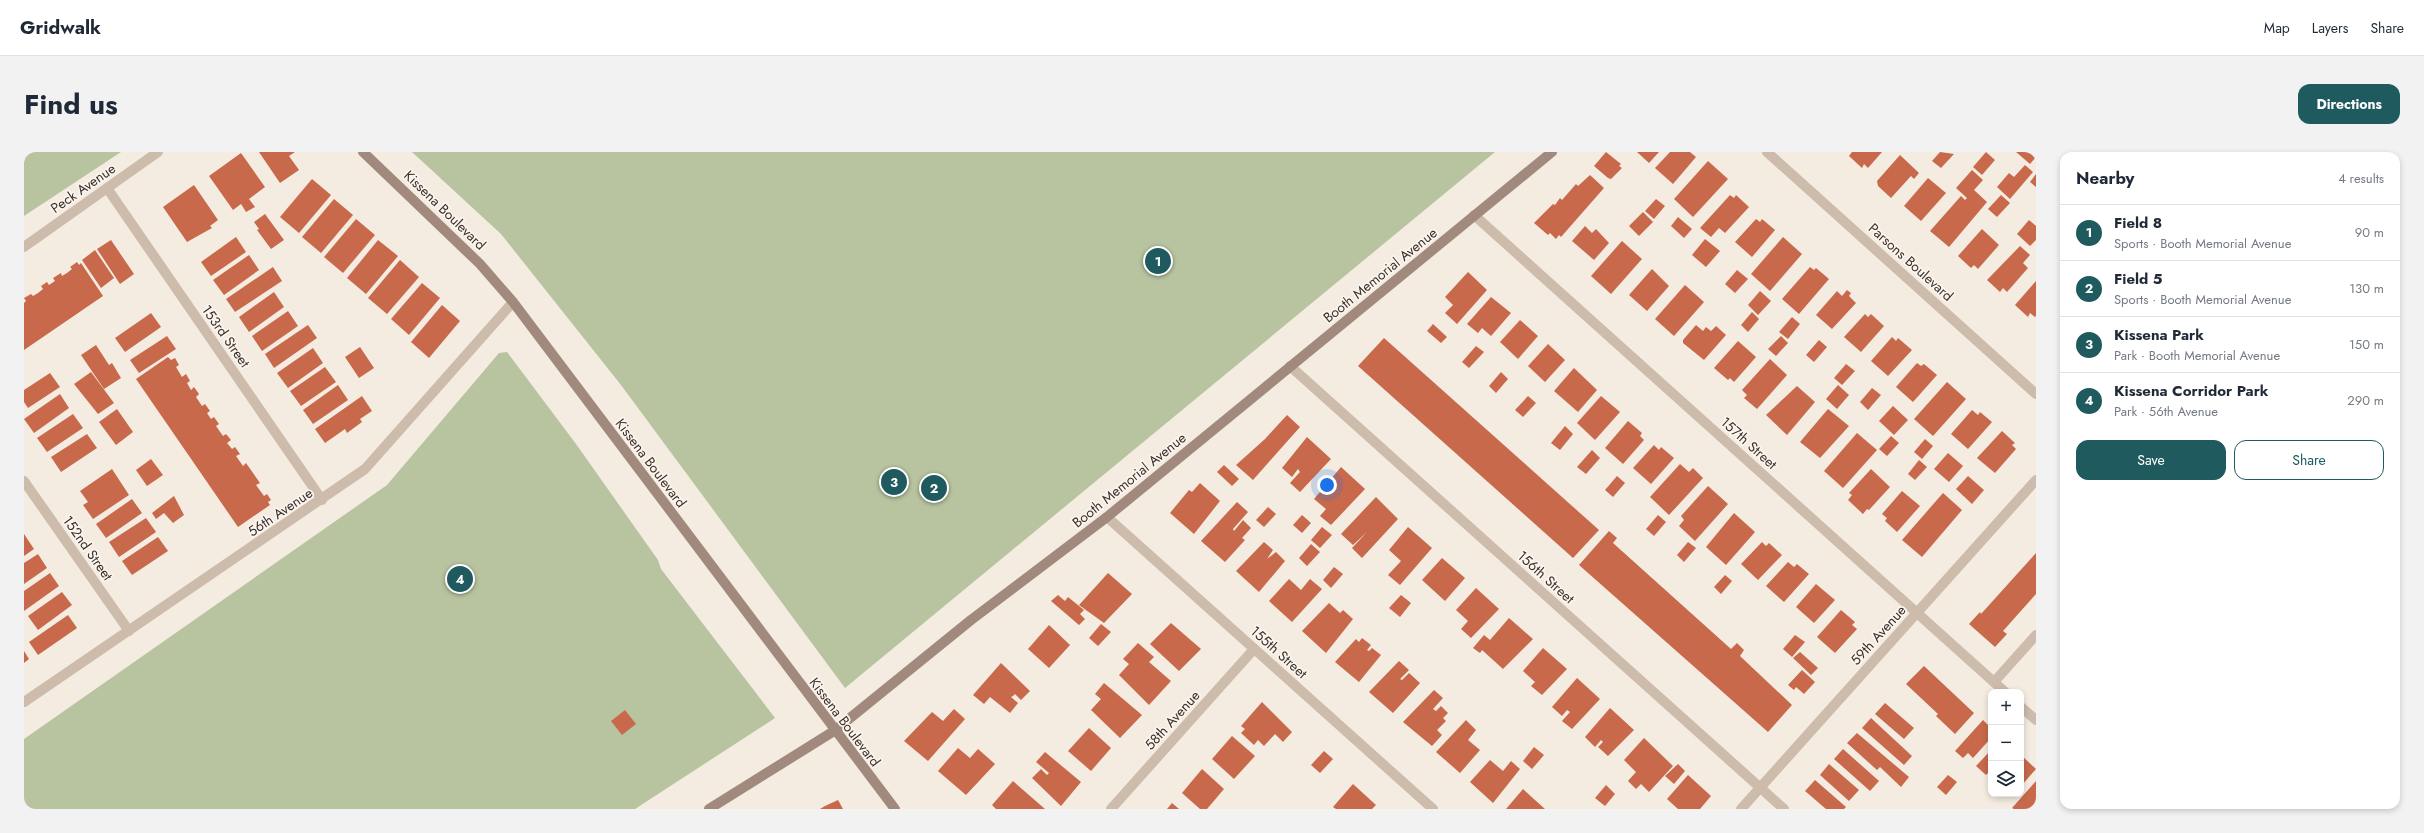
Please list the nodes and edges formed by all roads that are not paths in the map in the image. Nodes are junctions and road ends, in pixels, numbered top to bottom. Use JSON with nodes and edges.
{"nodes":[{"id":1,"x":158,"y":152,"type":"edge"},
{"id":2,"x":363,"y":152,"type":"edge"},
{"id":3,"x":1552,"y":152,"type":"edge"},
{"id":4,"x":1766,"y":152,"type":"edge"},
{"id":5,"x":107,"y":188,"type":"junction"},
{"id":6,"x":1474,"y":215,"type":"junction"},
{"id":7,"x":24,"y":247,"type":"edge"},
{"id":8,"x":513,"y":302,"type":"junction"},
{"id":9,"x":1290,"y":366,"type":"junction"},
{"id":10,"x":2036,"y":394,"type":"edge"},
{"id":11,"x":2036,"y":480,"type":"edge"},
{"id":12,"x":24,"y":481,"type":"edge"},
{"id":13,"x":322,"y":500,"type":"junction"},
{"id":14,"x":1107,"y":516,"type":"junction"},
{"id":15,"x":1917,"y":613,"type":"junction"},
{"id":16,"x":129,"y":631,"type":"junction"},
{"id":17,"x":2036,"y":635,"type":"edge"},
{"id":18,"x":1254,"y":649,"type":"junction"},
{"id":19,"x":1994,"y":682,"type":"junction"},
{"id":20,"x":2002,"y":689,"type":"edge"},
{"id":21,"x":24,"y":702,"type":"edge"},
{"id":22,"x":2024,"y":709,"type":"edge"},
{"id":23,"x":2036,"y":720,"type":"edge"},
{"id":24,"x":834,"y":731,"type":"junction"},
{"id":25,"x":1760,"y":788,"type":"junction"},
{"id":26,"x":1430,"y":808,"type":"edge"},
{"id":27,"x":709,"y":809,"type":"edge"},
{"id":28,"x":895,"y":809,"type":"edge"},
{"id":29,"x":1111,"y":809,"type":"edge"},
{"id":30,"x":1741,"y":809,"type":"edge"},
{"id":31,"x":1784,"y":809,"type":"edge"}],
"edges":[{"from":1,"to":5,"type":"street","name":"Peck Avenue"},
{"from":2,"to":8,"type":"street","name":"Kissena Boulevard"},
{"from":3,"to":6,"type":"street","name":"Booth Memorial Avenue"},
{"from":4,"to":10,"type":"street","name":"Parsons Boulevard"},
{"from":5,"to":7,"type":"street","name":"Peck Avenue"},
{"from":5,"to":13,"type":"street","name":"153rd Street"},
{"from":6,"to":9,"type":"street","name":"Booth Memorial Avenue"},
{"from":6,"to":15,"type":"street","name":"157th Street"},
{"from":8,"to":13,"type":"street","name":"56th Avenue"},
{"from":8,"to":24,"type":"street","name":"Kissena Boulevard"},
{"from":9,"to":14,"type":"street","name":"Booth Memorial Avenue"},
{"from":9,"to":25,"type":"street","name":"156th Street"},
{"from":11,"to":15,"type":"street","name":"59th Avenue"},
{"from":12,"to":16,"type":"street","name":"152nd Street"},
{"from":13,"to":16,"type":"street","name":"56th Avenue"},
{"from":14,"to":18,"type":"street","name":"155th Street"},
{"from":14,"to":24,"type":"street","name":"Booth Memorial Avenue"},
{"from":15,"to":19,"type":"street","name":"157th Street"},
{"from":15,"to":25,"type":"street","name":"59th Avenue"},
{"from":16,"to":21,"type":"street","name":"56th Avenue"},
{"from":17,"to":19,"type":"street"},
{"from":18,"to":26,"type":"street","name":"155th Street"},
{"from":18,"to":29,"type":"street","name":"58th Avenue"},
{"from":19,"to":20,"type":"street","name":"157th Street"},
{"from":22,"to":23,"type":"street"},
{"from":24,"to":27,"type":"street","name":"Booth Memorial Avenue"},
{"from":24,"to":28,"type":"street","name":"Kissena Boulevard"},
{"from":25,"to":30,"type":"street","name":"59th Avenue"},
{"from":25,"to":31,"type":"street","name":"156th Street"}]}
